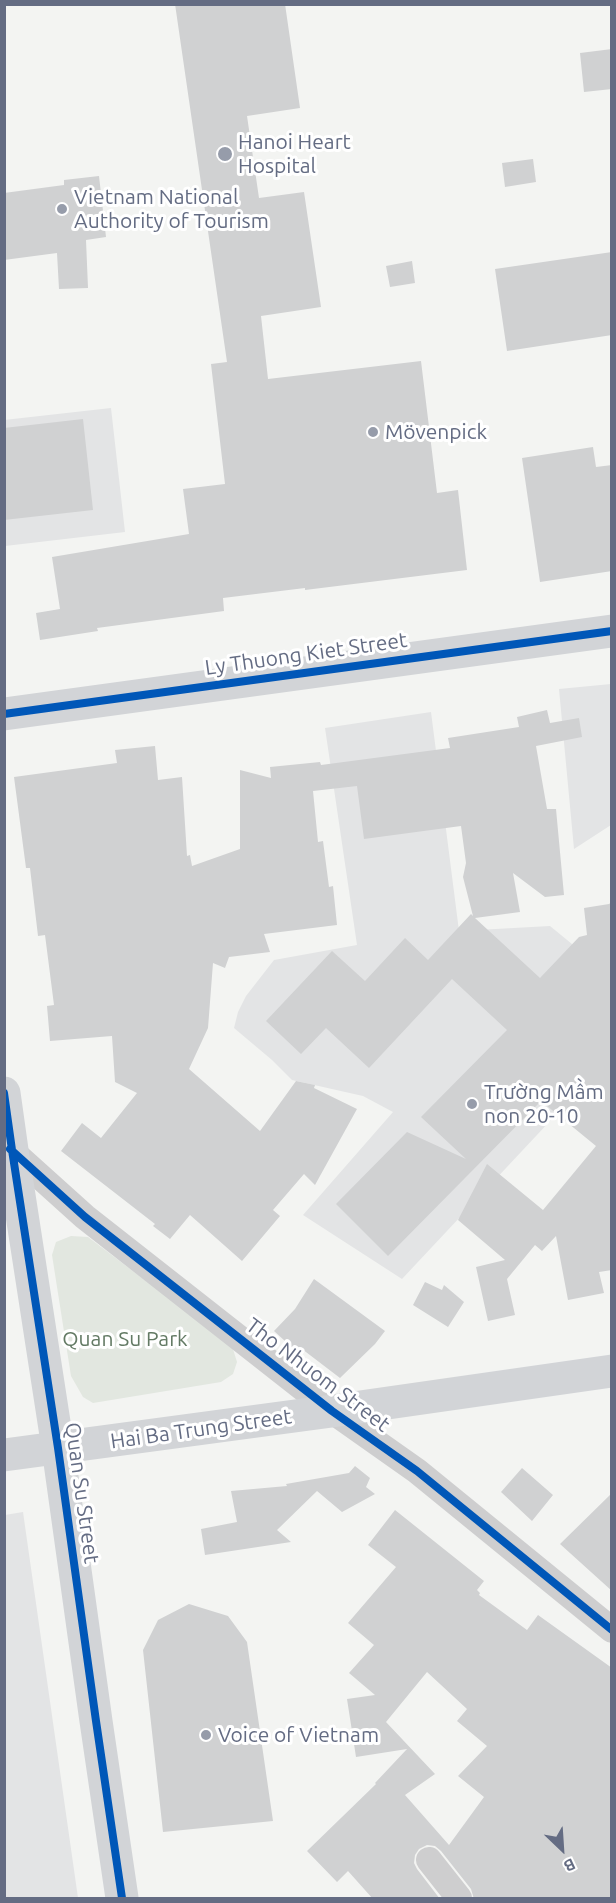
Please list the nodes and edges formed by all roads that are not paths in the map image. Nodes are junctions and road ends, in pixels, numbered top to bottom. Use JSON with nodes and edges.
{"nodes":[{"id":1,"x":612,"y":631,"type":"edge"},
{"id":2,"x":4,"y":714,"type":"edge"},
{"id":3,"x":4,"y":1093,"type":"edge"},
{"id":4,"x":8,"y":1147,"type":"edge"},
{"id":5,"x":612,"y":1371,"type":"edge"},
{"id":6,"x":332,"y":1411,"type":"junction"},
{"id":7,"x":58,"y":1448,"type":"junction"},
{"id":8,"x":4,"y":1455,"type":"edge"},
{"id":9,"x":612,"y":1630,"type":"edge"},
{"id":10,"x":429,"y":1860,"type":"dead end"},
{"id":11,"x":122,"y":1899,"type":"edge"},
{"id":12,"x":459,"y":1899,"type":"edge"}],
"edges":[{"from":1,"to":2,"type":"street","name":"Ly Thuong Kiet Street"},
{"from":3,"to":4,"type":"street","name":"Quan Su Street"},
{"from":4,"to":6,"type":"street","name":"Tho Nhuom Street"},
{"from":4,"to":7,"type":"street","name":"Quan Su Street"},
{"from":5,"to":6,"type":"street","name":"Hai Ba Trung Street"},
{"from":6,"to":7,"type":"street","name":"Hai Ba Trung Street"},
{"from":6,"to":9,"type":"street","name":"Tho Nhuom Street"},
{"from":7,"to":8,"type":"street","name":"Hai Ba Trung Street"},
{"from":7,"to":11,"type":"street","name":"Quan Su Street"},
{"from":10,"to":12,"type":"street"}]}
